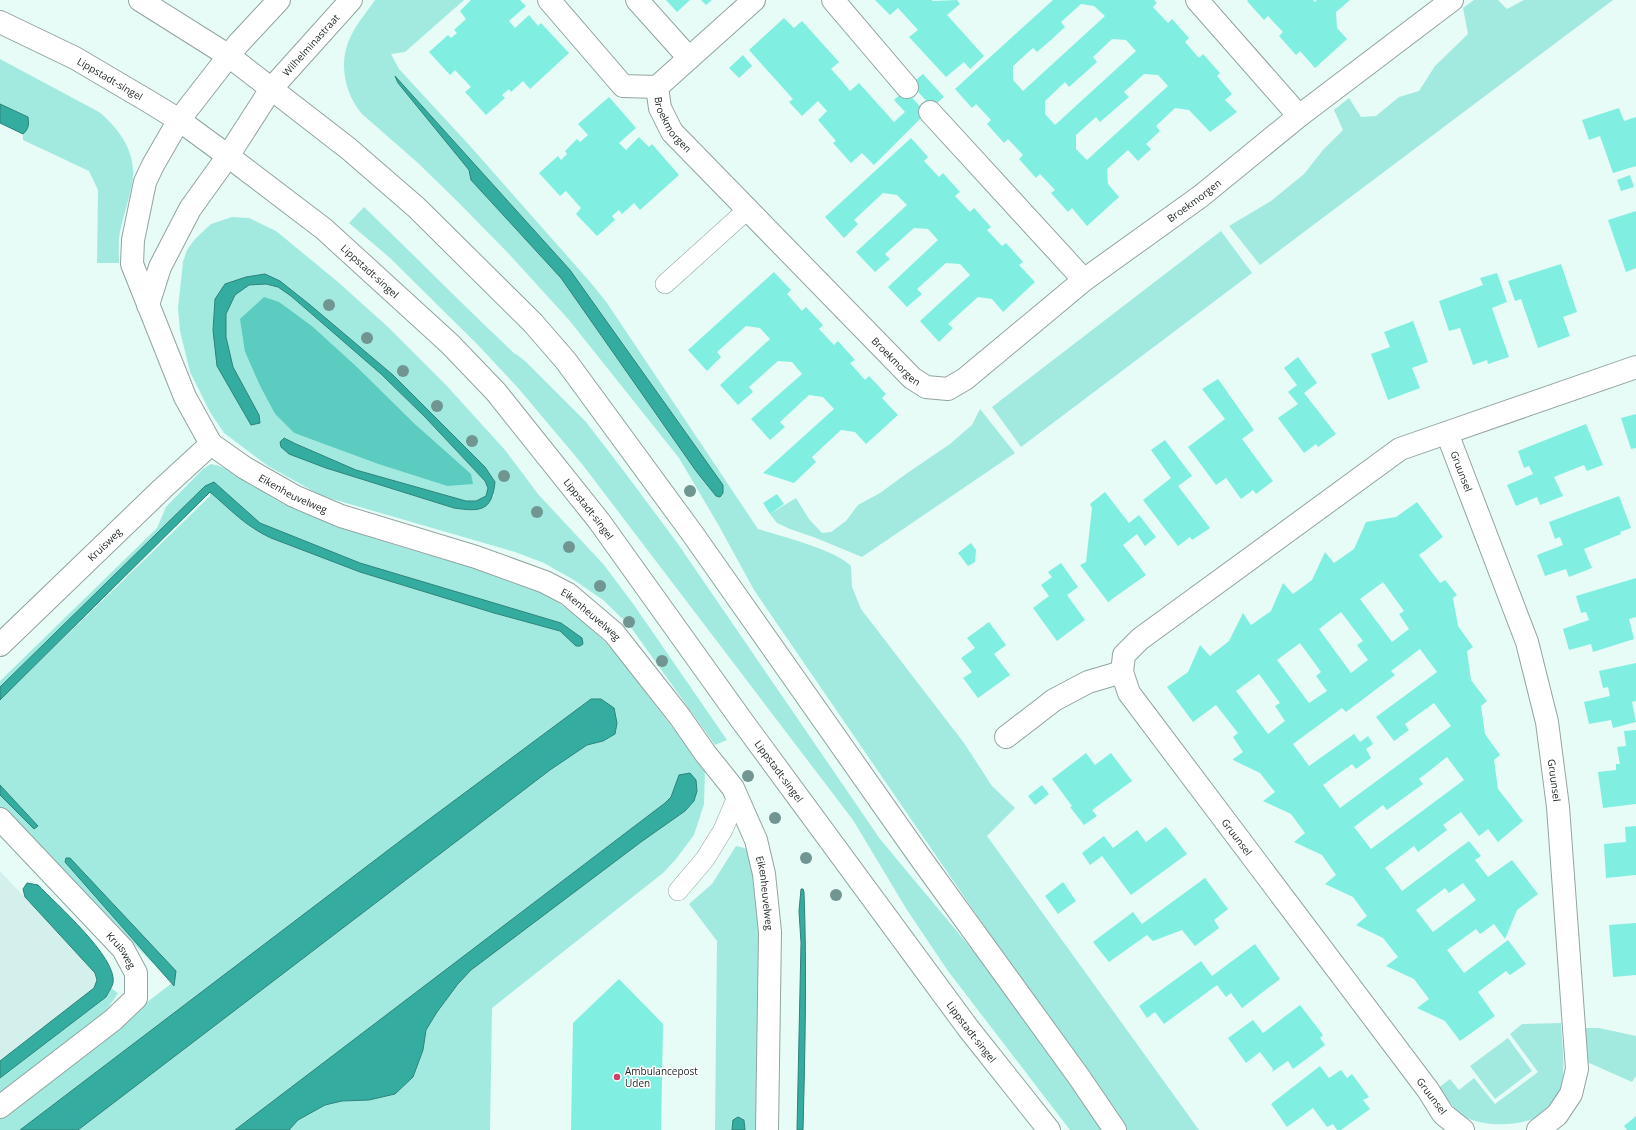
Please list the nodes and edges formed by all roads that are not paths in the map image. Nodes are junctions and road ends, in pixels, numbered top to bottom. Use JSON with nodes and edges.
{"nodes":[{"id":1,"x":140,"y":0,"type":"edge"},
{"id":2,"x":279,"y":0,"type":"edge"},
{"id":3,"x":351,"y":0,"type":"edge"},
{"id":4,"x":549,"y":0,"type":"edge"},
{"id":5,"x":637,"y":0,"type":"edge"},
{"id":6,"x":754,"y":0,"type":"edge"},
{"id":7,"x":833,"y":0,"type":"edge"},
{"id":8,"x":1198,"y":0,"type":"edge"},
{"id":9,"x":1452,"y":0,"type":"edge"},
{"id":10,"x":0,"y":22,"type":"edge"},
{"id":11,"x":230,"y":56,"type":"junction"},
{"id":12,"x":689,"y":58,"type":"junction"},
{"id":13,"x":657,"y":87,"type":"junction"},
{"id":14,"x":907,"y":87,"type":"dead end"},
{"id":15,"x":271,"y":89,"type":"junction"},
{"id":16,"x":930,"y":112,"type":"dead end"},
{"id":17,"x":1299,"y":116,"type":"junction"},
{"id":18,"x":179,"y":120,"type":"junction"},
{"id":19,"x":228,"y":156,"type":"junction"},
{"id":20,"x":747,"y":210,"type":"junction"},
{"id":21,"x":1084,"y":280,"type":"junction"},
{"id":22,"x":665,"y":284,"type":"dead end"},
{"id":23,"x":148,"y":305,"type":"junction"},
{"id":24,"x":1636,"y":367,"type":"edge"},
{"id":25,"x":1447,"y":433,"type":"junction"},
{"id":26,"x":211,"y":444,"type":"junction"},
{"id":27,"x":0,"y":645,"type":"edge"},
{"id":28,"x":1122,"y":672,"type":"junction"},
{"id":29,"x":1006,"y":738,"type":"dead end"},
{"id":30,"x":737,"y":797,"type":"junction"},
{"id":31,"x":0,"y":819,"type":"edge"},
{"id":32,"x":678,"y":891,"type":"dead end"},
{"id":33,"x":0,"y":1106,"type":"edge"},
{"id":34,"x":767,"y":1130,"type":"edge"},
{"id":35,"x":1049,"y":1130,"type":"edge"},
{"id":36,"x":1115,"y":1130,"type":"edge"},
{"id":37,"x":1463,"y":1130,"type":"edge"},
{"id":38,"x":1538,"y":1130,"type":"edge"}],
"edges":[{"from":1,"to":11,"type":"street"},
{"from":2,"to":11,"type":"street"},
{"from":3,"to":15,"type":"street","name":"Wilhelminastraat"},
{"from":4,"to":13,"type":"street","name":"Broekmorgen"},
{"from":5,"to":12,"type":"street"},
{"from":6,"to":12,"type":"street","name":"Broekmorgen"},
{"from":7,"to":14,"type":"street"},
{"from":8,"to":17,"type":"street"},
{"from":9,"to":17,"type":"street","name":"Broekmorgen"},
{"from":10,"to":18,"type":"street","name":"Lippstadt-singel"},
{"from":11,"to":15,"type":"street"},
{"from":11,"to":18,"type":"street","name":"Eikenheuvelweg"},
{"from":12,"to":13,"type":"street","name":"Broekmorgen"},
{"from":13,"to":20,"type":"street","name":"Broekmorgen"},
{"from":15,"to":19,"type":"street","name":"Wilhelminastraat"},
{"from":15,"to":36,"type":"street"},
{"from":16,"to":21,"type":"street"},
{"from":17,"to":21,"type":"street","name":"Broekmorgen"},
{"from":18,"to":19,"type":"street","name":"Lippstadt-singel"},
{"from":18,"to":23,"type":"street","name":"Eikenheuvelweg"},
{"from":19,"to":23,"type":"street"},
{"from":19,"to":35,"type":"street","name":"Lippstadt-singel"},
{"from":20,"to":21,"type":"street","name":"Broekmorgen"},
{"from":20,"to":22,"type":"lane"},
{"from":23,"to":26,"type":"street","name":"Eikenheuvelweg"},
{"from":24,"to":25,"type":"street"},
{"from":25,"to":28,"type":"street"},
{"from":25,"to":38,"type":"street","name":"Gruunsel"},
{"from":26,"to":27,"type":"street","name":"Kruisweg"},
{"from":26,"to":30,"type":"street","name":"Eikenheuvelweg"},
{"from":28,"to":29,"type":"street"},
{"from":28,"to":37,"type":"street","name":"Gruunsel"},
{"from":30,"to":32,"type":"lane"},
{"from":30,"to":34,"type":"street","name":"Eikenheuvelweg"},
{"from":31,"to":33,"type":"street","name":"Kruisweg"}]}
